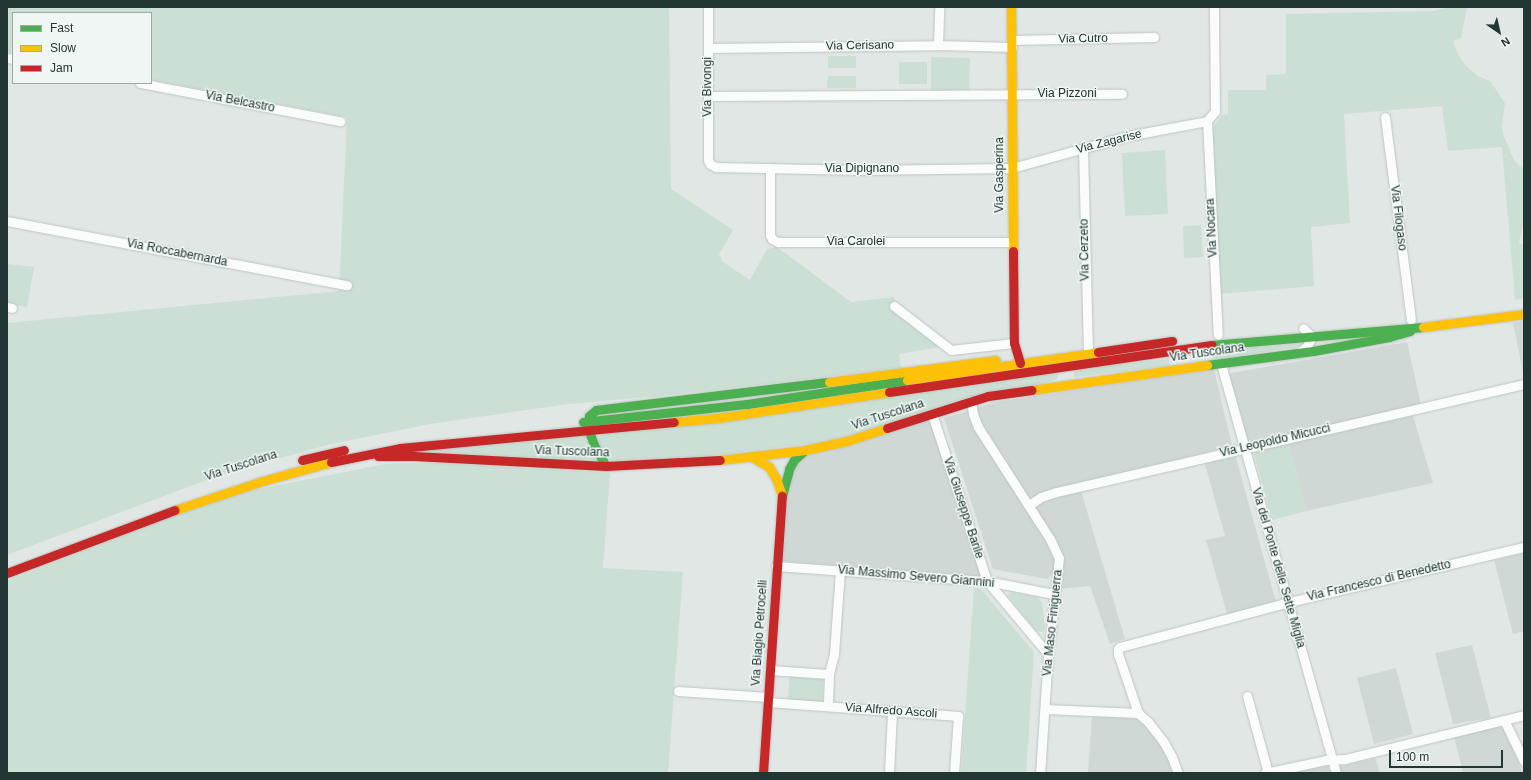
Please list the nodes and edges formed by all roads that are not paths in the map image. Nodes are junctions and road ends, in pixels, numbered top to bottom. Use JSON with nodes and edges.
{"nodes":[{"id":1,"x":708,"y":7,"type":"edge"},
{"id":2,"x":938,"y":7,"type":"edge"},
{"id":3,"x":1011,"y":7,"type":"edge"},
{"id":4,"x":1214,"y":7,"type":"edge"},
{"id":5,"x":1154,"y":37,"type":"dead end"},
{"id":6,"x":1012,"y":44,"type":"junction"},
{"id":7,"x":938,"y":45,"type":"junction"},
{"id":8,"x":708,"y":48,"type":"junction"},
{"id":9,"x":145,"y":84,"type":"edge"},
{"id":10,"x":1011,"y":94,"type":"junction"},
{"id":11,"x":1122,"y":94,"type":"dead end"},
{"id":12,"x":708,"y":96,"type":"junction"},
{"id":13,"x":1385,"y":117,"type":"dead end"},
{"id":14,"x":340,"y":121,"type":"dead end"},
{"id":15,"x":1207,"y":121,"type":"junction"},
{"id":16,"x":1083,"y":148,"type":"junction"},
{"id":17,"x":711,"y":165,"type":"joint"},
{"id":18,"x":770,"y":168,"type":"junction"},
{"id":19,"x":1012,"y":168,"type":"junction"},
{"id":20,"x":7,"y":221,"type":"edge"},
{"id":21,"x":1012,"y":242,"type":"junction"},
{"id":22,"x":347,"y":284,"type":"dead end"},
{"id":23,"x":1518,"y":305,"type":"dead end"},
{"id":24,"x":894,"y":306,"type":"dead end"},
{"id":25,"x":1524,"y":314,"type":"edge"},
{"id":26,"x":1411,"y":319,"type":"junction"},
{"id":27,"x":1420,"y":327,"type":"junction"},
{"id":28,"x":1303,"y":328,"type":"junction"},
{"id":29,"x":1265,"y":331,"type":"dead end"},
{"id":30,"x":1228,"y":334,"type":"dead end"},
{"id":31,"x":1214,"y":335,"type":"joint"},
{"id":32,"x":1310,"y":337,"type":"junction"},
{"id":33,"x":1184,"y":339,"type":"dead end"},
{"id":34,"x":1014,"y":343,"type":"junction"},
{"id":35,"x":1088,"y":353,"type":"junction"},
{"id":36,"x":1299,"y":353,"type":"junction"},
{"id":37,"x":1056,"y":358,"type":"junction"},
{"id":38,"x":996,"y":360,"type":"junction"},
{"id":39,"x":1020,"y":363,"type":"junction"},
{"id":40,"x":1221,"y":364,"type":"junction"},
{"id":41,"x":1064,"y":367,"type":"junction"},
{"id":42,"x":953,"y":374,"type":"junction"},
{"id":43,"x":1524,"y":384,"type":"edge"},
{"id":44,"x":797,"y":386,"type":"junction"},
{"id":45,"x":1056,"y":387,"type":"junction"},
{"id":46,"x":854,"y":388,"type":"junction"},
{"id":47,"x":971,"y":401,"type":"junction"},
{"id":48,"x":932,"y":414,"type":"junction"},
{"id":49,"x":589,"y":426,"type":"junction"},
{"id":50,"x":511,"y":428,"type":"dead end"},
{"id":51,"x":408,"y":438,"type":"dead end"},
{"id":52,"x":391,"y":440,"type":"dead end"},
{"id":53,"x":1244,"y":448,"type":"junction"},
{"id":54,"x":806,"y":450,"type":"junction"},
{"id":55,"x":355,"y":452,"type":"junction"},
{"id":56,"x":752,"y":457,"type":"junction"},
{"id":57,"x":292,"y":463,"type":"dead end"},
{"id":58,"x":606,"y":466,"type":"junction"},
{"id":59,"x":271,"y":469,"type":"dead end"},
{"id":60,"x":244,"y":477,"type":"dead end"},
{"id":61,"x":206,"y":490,"type":"dead end"},
{"id":62,"x":782,"y":495,"type":"junction"},
{"id":63,"x":1029,"y":505,"type":"junction"},
{"id":64,"x":1524,"y":547,"type":"edge"},
{"id":65,"x":7,"y":563,"type":"edge"},
{"id":66,"x":776,"y":566,"type":"junction"},
{"id":67,"x":840,"y":571,"type":"junction"},
{"id":68,"x":7,"y":573,"type":"edge"},
{"id":69,"x":987,"y":582,"type":"junction"},
{"id":70,"x":1054,"y":594,"type":"junction"},
{"id":71,"x":1287,"y":603,"type":"junction"},
{"id":72,"x":1048,"y":654,"type":"junction"},
{"id":73,"x":770,"y":670,"type":"junction"},
{"id":74,"x":829,"y":674,"type":"junction"},
{"id":75,"x":678,"y":691,"type":"dead end"},
{"id":76,"x":1247,"y":696,"type":"dead end"},
{"id":77,"x":768,"y":699,"type":"junction"},
{"id":78,"x":828,"y":706,"type":"junction"},
{"id":79,"x":1045,"y":709,"type":"junction"},
{"id":80,"x":892,"y":711,"type":"junction"},
{"id":81,"x":1138,"y":713,"type":"junction"},
{"id":82,"x":1524,"y":715,"type":"edge"},
{"id":83,"x":1504,"y":720,"type":"junction"},
{"id":84,"x":1332,"y":759,"type":"junction"},
{"id":85,"x":1524,"y":761,"type":"edge"},
{"id":86,"x":762,"y":773,"type":"edge"},
{"id":87,"x":889,"y":773,"type":"edge"},
{"id":88,"x":954,"y":773,"type":"edge"},
{"id":89,"x":1040,"y":773,"type":"edge"},
{"id":90,"x":1178,"y":773,"type":"edge"},
{"id":91,"x":1267,"y":773,"type":"edge"},
{"id":92,"x":1336,"y":773,"type":"edge"}],
"edges":[{"from":1,"to":8,"type":"street","name":"Via Bivongi"},
{"from":2,"to":7,"type":"street"},
{"from":3,"to":6,"type":"main road","name":"Via Gasperina"},
{"from":4,"to":15,"type":"street"},
{"from":5,"to":6,"type":"street","name":"Via Cutro"},
{"from":6,"to":7,"type":"street","name":"Via Cerisano"},
{"from":6,"to":10,"type":"main road","name":"Via Gasperina"},
{"from":7,"to":8,"type":"street","name":"Via Cerisano"},
{"from":8,"to":12,"type":"street","name":"Via Bivongi"},
{"from":9,"to":14,"type":"street","name":"Via Belcastro"},
{"from":10,"to":11,"type":"street","name":"Via Pizzoni"},
{"from":10,"to":12,"type":"street"},
{"from":10,"to":19,"type":"main road","name":"Via Gasperina"},
{"from":12,"to":17,"type":"street","name":"Via Bivongi"},
{"from":13,"to":26,"type":"street","name":"Via Filogaso"},
{"from":15,"to":16,"type":"street","name":"Via Zagarise"},
{"from":15,"to":31,"type":"street","name":"Via Nocara"},
{"from":16,"to":19,"type":"street","name":"Via Zagarise"},
{"from":16,"to":35,"type":"street","name":"Via Cerzeto"},
{"from":17,"to":18,"type":"street","name":"Via Dipignano"},
{"from":18,"to":19,"type":"street","name":"Via Dipignano"},
{"from":18,"to":21,"type":"street","name":"Via Carolei"},
{"from":19,"to":21,"type":"main road","name":"Via Gasperina"},
{"from":20,"to":22,"type":"street","name":"Via Roccabernarda"},
{"from":21,"to":34,"type":"main road","name":"Via Gasperina"},
{"from":23,"to":26,"type":"main road"},
{"from":24,"to":34,"type":"street"},
{"from":25,"to":27,"type":"main road","name":"Via Tuscolana"},
{"from":26,"to":28,"type":"main road"},
{"from":27,"to":32,"type":"main road","name":"Via Tuscolana"},
{"from":27,"to":36,"type":"main road","name":"Via Tuscolana"},
{"from":28,"to":29,"type":"main road"},
{"from":28,"to":32,"type":"street"},
{"from":30,"to":31,"type":"main road","name":"Via Tuscolana"},
{"from":32,"to":36,"type":"street"},
{"from":32,"to":41,"type":"main road","name":"Via Tuscolana"},
{"from":33,"to":35,"type":"main road","name":"Via Tuscolana"},
{"from":34,"to":38,"type":"main road"},
{"from":34,"to":39,"type":"main road","name":"Via Gasperina"},
{"from":35,"to":37,"type":"main road","name":"Via Tuscolana"},
{"from":36,"to":40,"type":"main road","name":"Via Tuscolana"},
{"from":37,"to":39,"type":"main road","name":"Via Tuscolana"},
{"from":37,"to":41,"type":"main road"},
{"from":38,"to":42,"type":"main road"},
{"from":38,"to":44,"type":"main road"},
{"from":39,"to":42,"type":"main road","name":"Via Tuscolana"},
{"from":40,"to":45,"type":"main road","name":"Via Tuscolana"},
{"from":40,"to":53,"type":"street","name":"Via del Ponte delle Sette Miglia"},
{"from":41,"to":45,"type":"main road"},
{"from":41,"to":49,"type":"main road","name":"Via Tuscolana"},
{"from":42,"to":46,"type":"main road","name":"Via Tuscolana"},
{"from":43,"to":53,"type":"street","name":"Via Leopoldo Micucci"},
{"from":44,"to":46,"type":"main road"},
{"from":44,"to":49,"type":"main road"},
{"from":45,"to":47,"type":"main road","name":"Via Tuscolana"},
{"from":46,"to":49,"type":"main road","name":"Via Tuscolana"},
{"from":47,"to":48,"type":"main road","name":"Via Tuscolana"},
{"from":47,"to":63,"type":"street","name":"Via Maso Finiguerra"},
{"from":48,"to":54,"type":"main road","name":"Via Tuscolana"},
{"from":48,"to":69,"type":"street","name":"Via Giuseppe Barile"},
{"from":49,"to":50,"type":"main road","name":"Via Tuscolana"},
{"from":49,"to":55,"type":"main road","name":"Via Tuscolana"},
{"from":49,"to":58,"type":"main road"},
{"from":51,"to":52,"type":"main road"},
{"from":53,"to":63,"type":"street","name":"Via Leopoldo Micucci"},
{"from":53,"to":71,"type":"street","name":"Via del Ponte delle Sette Miglia"},
{"from":54,"to":56,"type":"main road","name":"Via Tuscolana"},
{"from":54,"to":62,"type":"main road","name":"Via Biagio Petrocelli"},
{"from":55,"to":57,"type":"main road","name":"Via Tuscolana"},
{"from":55,"to":58,"type":"main road","name":"Via Tuscolana"},
{"from":55,"to":68,"type":"main road","name":"Via Tuscolana"},
{"from":56,"to":58,"type":"main road","name":"Via Tuscolana"},
{"from":56,"to":62,"type":"main road","name":"Via Biagio Petrocelli"},
{"from":59,"to":60,"type":"main road","name":"Via Tuscolana"},
{"from":61,"to":65,"type":"main road","name":"Via Tuscolana"},
{"from":62,"to":66,"type":"main road","name":"Via Biagio Petrocelli"},
{"from":63,"to":70,"type":"street","name":"Via Maso Finiguerra"},
{"from":64,"to":71,"type":"street","name":"Via Francesco di Benedetto"},
{"from":66,"to":67,"type":"street","name":"Via Massimo Severo Giannini"},
{"from":66,"to":73,"type":"main road","name":"Via Biagio Petrocelli"},
{"from":67,"to":69,"type":"street","name":"Via Massimo Severo Giannini"},
{"from":67,"to":74,"type":"street"},
{"from":69,"to":70,"type":"street","name":"Via Massimo Severo Giannini"},
{"from":69,"to":72,"type":"street","name":"Via Giuseppe Barile"},
{"from":70,"to":72,"type":"street","name":"Via Maso Finiguerra"},
{"from":71,"to":81,"type":"street","name":"Via Francesco di Benedetto"},
{"from":71,"to":84,"type":"street","name":"Via del Ponte delle Sette Miglia"},
{"from":72,"to":79,"type":"street","name":"Via Maso Finiguerra"},
{"from":73,"to":74,"type":"street"},
{"from":73,"to":77,"type":"main road","name":"Via Biagio Petrocelli"},
{"from":74,"to":78,"type":"street"},
{"from":75,"to":77,"type":"street","name":"Via Alfredo Ascoli"},
{"from":76,"to":91,"type":"street"},
{"from":77,"to":78,"type":"street","name":"Via Alfredo Ascoli"},
{"from":77,"to":86,"type":"main road","name":"Via Biagio Petrocelli"},
{"from":78,"to":80,"type":"street","name":"Via Alfredo Ascoli"},
{"from":79,"to":81,"type":"street"},
{"from":79,"to":89,"type":"street","name":"Via Maso Finiguerra"},
{"from":80,"to":87,"type":"street"},
{"from":80,"to":88,"type":"street","name":"Via Alfredo Ascoli"},
{"from":81,"to":90,"type":"street"},
{"from":82,"to":83,"type":"street"},
{"from":83,"to":84,"type":"street"},
{"from":83,"to":85,"type":"street"},
{"from":84,"to":91,"type":"street"},
{"from":84,"to":92,"type":"street","name":"Via del Ponte delle Sette Miglia"}]}
